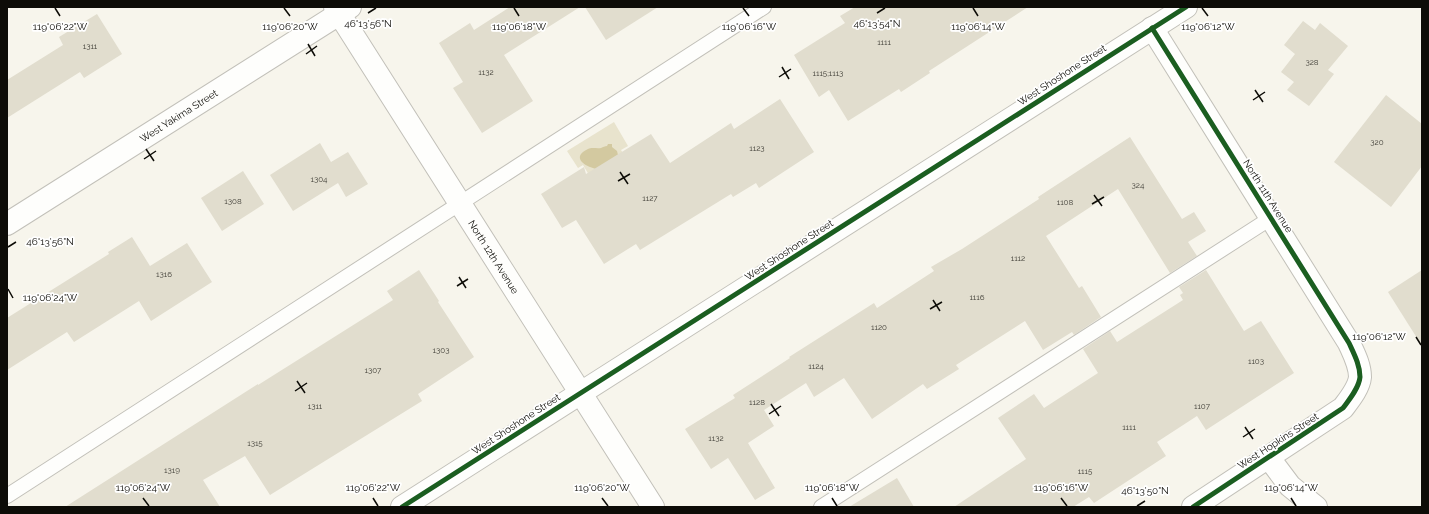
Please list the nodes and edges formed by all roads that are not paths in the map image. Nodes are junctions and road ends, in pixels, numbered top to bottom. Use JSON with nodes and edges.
{"nodes":[{"id":1,"x":764,"y":7,"type":"edge"},
{"id":2,"x":1186,"y":7,"type":"edge"},
{"id":3,"x":341,"y":9,"type":"edge"},
{"id":4,"x":1152,"y":28,"type":"junction"},
{"id":5,"x":460,"y":204,"type":"junction"},
{"id":6,"x":1271,"y":218,"type":"junction"},
{"id":7,"x":7,"y":224,"type":"edge"},
{"id":8,"x":1360,"y":378,"type":"joint"},
{"id":9,"x":580,"y":393,"type":"junction"},
{"id":10,"x":1269,"y":458,"type":"junction"},
{"id":11,"x":7,"y":496,"type":"edge"},
{"id":12,"x":402,"y":507,"type":"edge"},
{"id":13,"x":653,"y":507,"type":"edge"},
{"id":14,"x":821,"y":507,"type":"edge"},
{"id":15,"x":1193,"y":507,"type":"edge"},
{"id":16,"x":1316,"y":507,"type":"edge"}],
"edges":[{"from":1,"to":5,"type":"lane"},
{"from":2,"to":4,"type":"street","name":"West Shoshone Street"},
{"from":3,"to":5,"type":"street","name":"North 12th Avenue"},
{"from":3,"to":7,"type":"street","name":"West Yakima Street"},
{"from":4,"to":6,"type":"street","name":"North 11th Avenue"},
{"from":4,"to":9,"type":"street","name":"West Shoshone Street"},
{"from":5,"to":9,"type":"street","name":"North 12th Avenue"},
{"from":5,"to":11,"type":"lane"},
{"from":6,"to":8,"type":"street","name":"North 11th Avenue"},
{"from":6,"to":14,"type":"lane"},
{"from":8,"to":10,"type":"street","name":"West Hopkins Street"},
{"from":9,"to":12,"type":"street","name":"West Shoshone Street"},
{"from":9,"to":13,"type":"street","name":"North 12th Avenue"},
{"from":10,"to":15,"type":"street","name":"West Hopkins Street"},
{"from":10,"to":16,"type":"street"}]}
